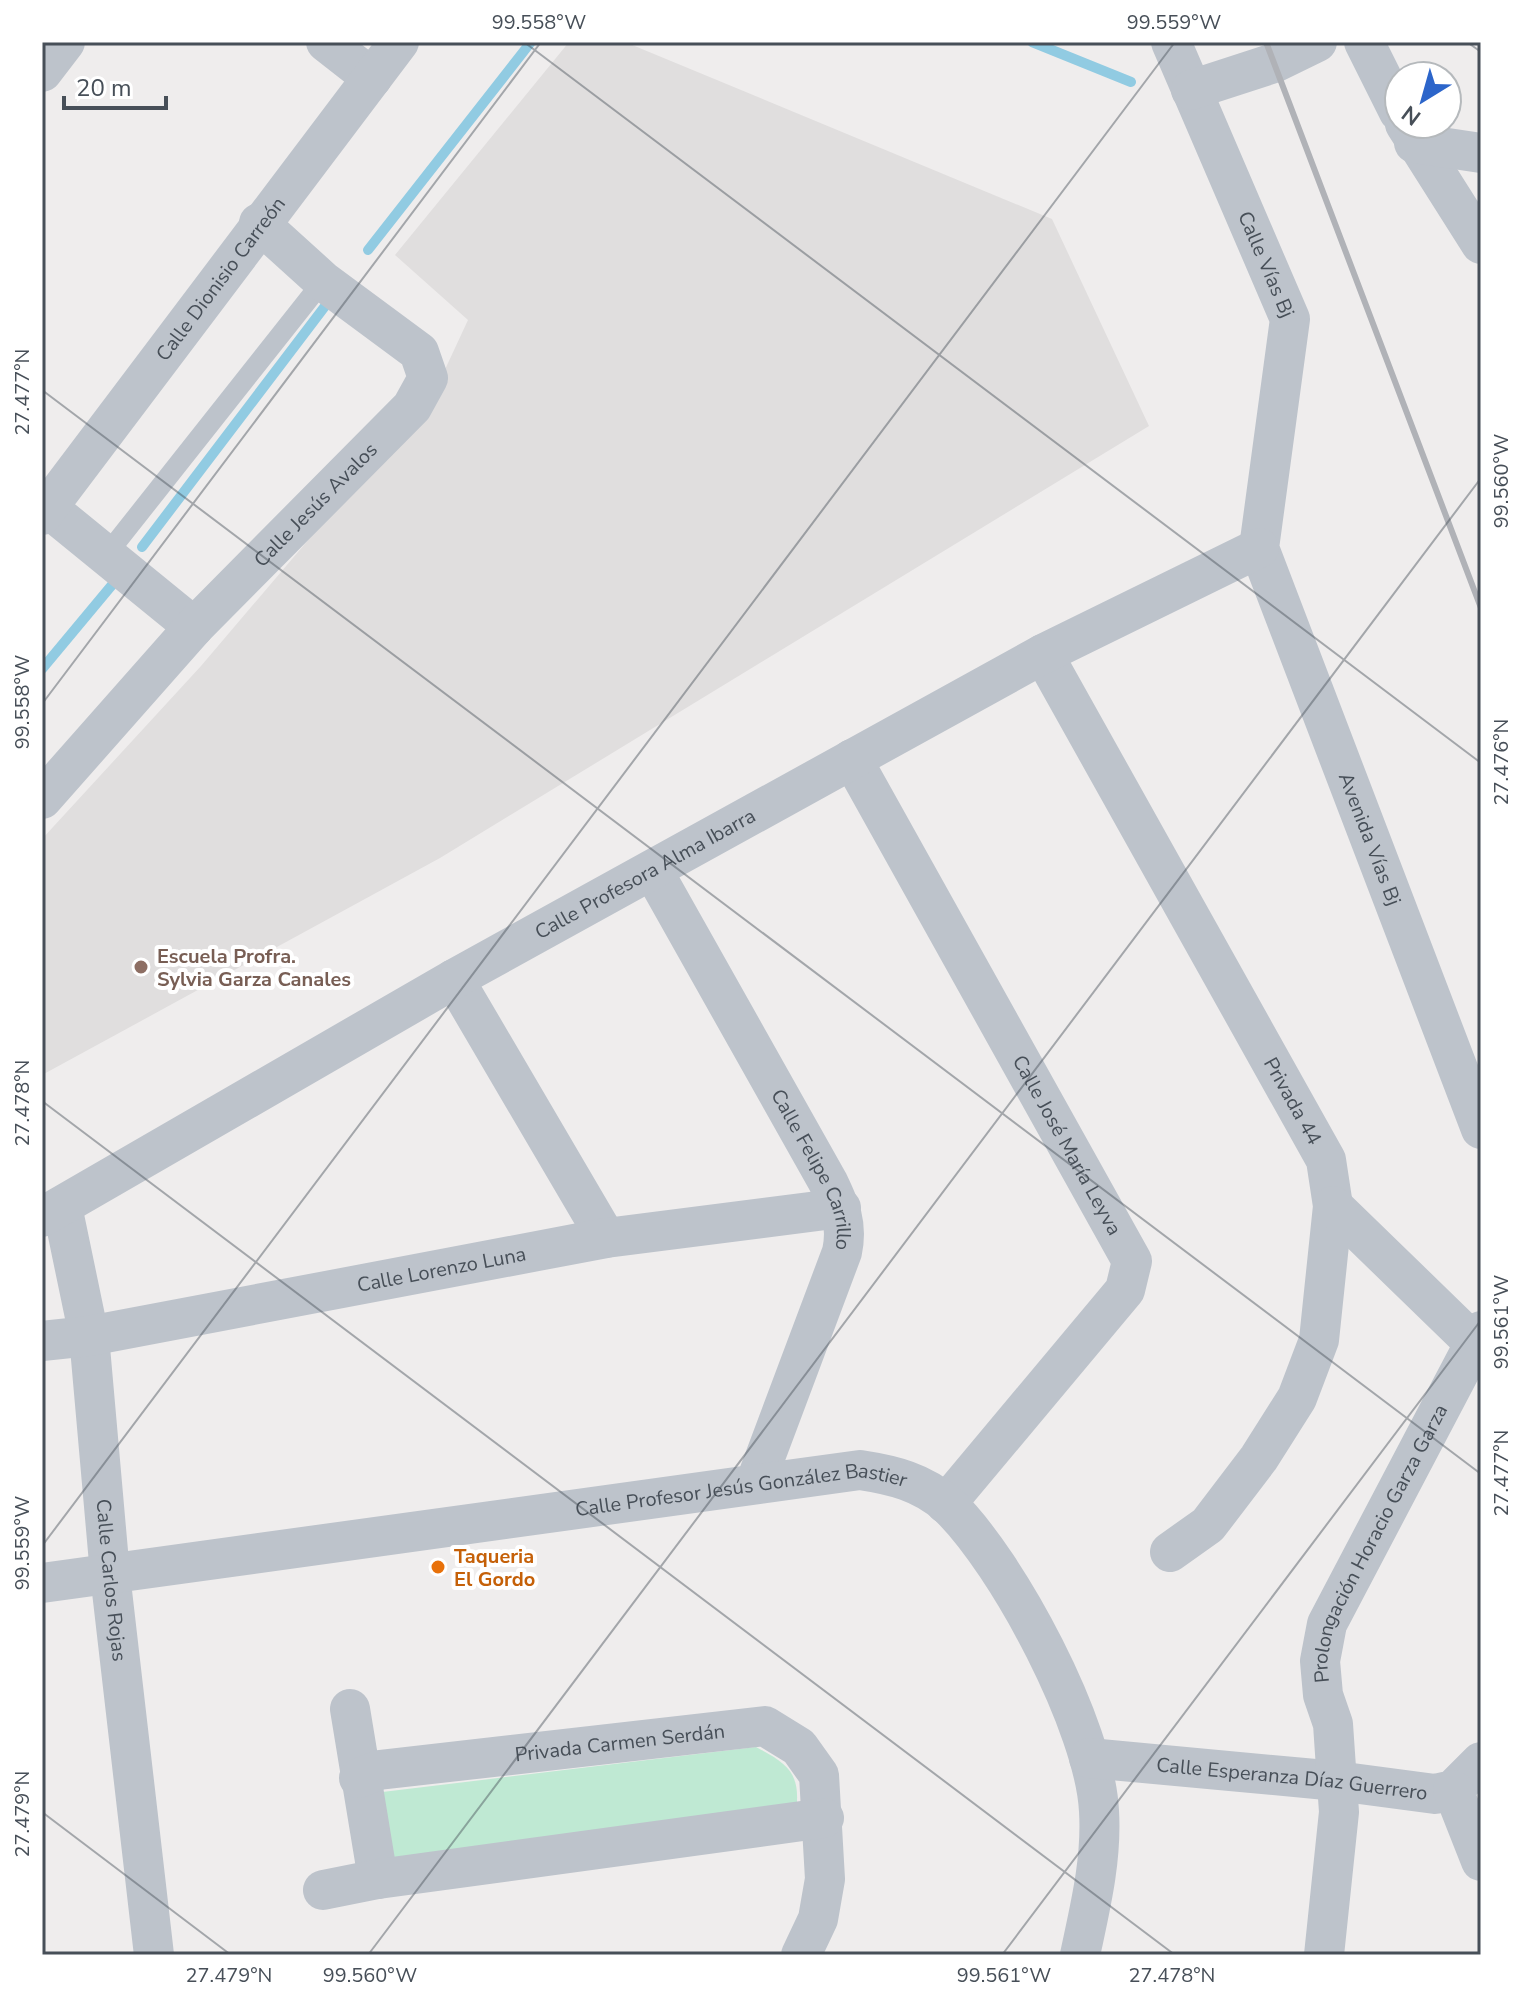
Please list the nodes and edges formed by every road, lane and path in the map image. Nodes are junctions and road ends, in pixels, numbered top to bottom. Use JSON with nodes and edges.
{"nodes":[{"id":1,"x":65,"y":42,"type":"edge"},
{"id":2,"x":326,"y":42,"type":"edge"},
{"id":3,"x":399,"y":42,"type":"edge"},
{"id":4,"x":1171,"y":42,"type":"edge"},
{"id":5,"x":1317,"y":42,"type":"edge"},
{"id":6,"x":1364,"y":42,"type":"edge"},
{"id":7,"x":42,"y":72,"type":"edge"},
{"id":8,"x":372,"y":78,"type":"junction"},
{"id":9,"x":1383,"y":80,"type":"edge"},
{"id":10,"x":1191,"y":90,"type":"junction"},
{"id":11,"x":1415,"y":140,"type":"edge"},
{"id":12,"x":1445,"y":140,"type":"edge"},
{"id":13,"x":1481,"y":153,"type":"edge"},
{"id":14,"x":259,"y":223,"type":"junction"},
{"id":15,"x":1481,"y":244,"type":"edge"},
{"id":16,"x":323,"y":281,"type":"junction"},
{"id":17,"x":45,"y":512,"type":"edge"},
{"id":18,"x":1259,"y":548,"type":"junction"},
{"id":19,"x":107,"y":554,"type":"junction"},
{"id":20,"x":194,"y":627,"type":"junction"},
{"id":21,"x":1043,"y":654,"type":"junction"},
{"id":22,"x":852,"y":759,"type":"junction"},
{"id":23,"x":42,"y":799,"type":"edge"},
{"id":24,"x":653,"y":871,"type":"junction"},
{"id":25,"x":454,"y":979,"type":"junction"},
{"id":26,"x":1481,"y":1129,"type":"edge"},
{"id":27,"x":1333,"y":1206,"type":"junction"},
{"id":28,"x":841,"y":1208,"type":"junction"},
{"id":29,"x":52,"y":1212,"type":"edge"},
{"id":30,"x":606,"y":1238,"type":"junction"},
{"id":31,"x":89,"y":1336,"type":"junction"},
{"id":32,"x":1477,"y":1337,"type":"edge"},
{"id":33,"x":42,"y":1341,"type":"edge"},
{"id":34,"x":755,"y":1484,"type":"junction"},
{"id":35,"x":946,"y":1504,"type":"junction"},
{"id":36,"x":1170,"y":1552,"type":"dead end"},
{"id":37,"x":110,"y":1574,"type":"junction"},
{"id":38,"x":42,"y":1583,"type":"edge"},
{"id":39,"x":350,"y":1709,"type":"dead end"},
{"id":40,"x":1089,"y":1758,"type":"junction"},
{"id":41,"x":1481,"y":1762,"type":"edge"},
{"id":42,"x":359,"y":1778,"type":"junction"},
{"id":43,"x":1337,"y":1781,"type":"junction"},
{"id":44,"x":1453,"y":1790,"type":"junction"},
{"id":45,"x":824,"y":1818,"type":"junction"},
{"id":46,"x":1481,"y":1861,"type":"edge"},
{"id":47,"x":378,"y":1879,"type":"junction"},
{"id":48,"x":323,"y":1890,"type":"dead end"},
{"id":49,"x":154,"y":1955,"type":"edge"},
{"id":50,"x":801,"y":1955,"type":"edge"},
{"id":51,"x":1080,"y":1955,"type":"edge"},
{"id":52,"x":1324,"y":1955,"type":"edge"}],
"edges":[{"from":1,"to":7,"type":"street"},
{"from":2,"to":8,"type":"street"},
{"from":3,"to":8,"type":"street","name":"Calle Dionisio Carreón"},
{"from":4,"to":10,"type":"street","name":"Calle Vías Bj"},
{"from":5,"to":10,"type":"street"},
{"from":6,"to":9,"type":"street"},
{"from":8,"to":14,"type":"street","name":"Calle Dionisio Carreón"},
{"from":10,"to":18,"type":"street","name":"Calle Vías Bj"},
{"from":11,"to":15,"type":"street"},
{"from":12,"to":13,"type":"street"},
{"from":14,"to":16,"type":"street","name":"Calle Jesús Avalos"},
{"from":14,"to":17,"type":"street","name":"Calle Dionisio Carreón"},
{"from":16,"to":19,"type":"lane"},
{"from":16,"to":20,"type":"street","name":"Calle Jesús Avalos"},
{"from":17,"to":19,"type":"street"},
{"from":18,"to":21,"type":"street","name":"Calle Profesora Alma Ibarra"},
{"from":18,"to":26,"type":"street","name":"Avenida Vías Bj"},
{"from":19,"to":20,"type":"street"},
{"from":20,"to":23,"type":"street","name":"Calle Jesús Avalos"},
{"from":21,"to":22,"type":"street","name":"Calle Profesora Alma Ibarra"},
{"from":21,"to":27,"type":"street","name":"Privada 44"},
{"from":22,"to":24,"type":"street","name":"Calle Profesora Alma Ibarra"},
{"from":22,"to":35,"type":"street","name":"Calle José María Leyva"},
{"from":24,"to":25,"type":"street","name":"Calle Profesora Alma Ibarra"},
{"from":24,"to":28,"type":"street","name":"Calle Felipe Carrillo"},
{"from":25,"to":29,"type":"street","name":"Calle Profesora Alma Ibarra"},
{"from":25,"to":30,"type":"street"},
{"from":27,"to":32,"type":"street"},
{"from":27,"to":36,"type":"street","name":"Privada 44"},
{"from":28,"to":30,"type":"street","name":"Calle Lorenzo Luna"},
{"from":28,"to":34,"type":"street","name":"Calle Felipe Carrillo"},
{"from":29,"to":31,"type":"street","name":"Calle Carlos Rojas"},
{"from":30,"to":31,"type":"street","name":"Calle Lorenzo Luna"},
{"from":31,"to":33,"type":"street","name":"Calle Lorenzo Luna"},
{"from":31,"to":37,"type":"street","name":"Calle Carlos Rojas"},
{"from":32,"to":43,"type":"street","name":"Prolongación Horacio Garza Garza"},
{"from":34,"to":35,"type":"street","name":"Calle Profesor Jesús González Bastier"},
{"from":34,"to":37,"type":"street","name":"Calle Profesor Jesús González Bastier"},
{"from":35,"to":40,"type":"street","name":"Calle Profesor Jesús González Bastier"},
{"from":37,"to":38,"type":"street","name":"Calle Profesor Jesús González Bastier"},
{"from":37,"to":49,"type":"street","name":"Calle Carlos Rojas"},
{"from":39,"to":42,"type":"street"},
{"from":40,"to":43,"type":"street","name":"Calle Esperanza Díaz Guerrero"},
{"from":40,"to":51,"type":"street","name":"Calle Profesor Jesús González Bastier"},
{"from":41,"to":44,"type":"street","name":"Calle Esperanza Díaz Guerrero"},
{"from":42,"to":45,"type":"street","name":"Privada Carmen Serdán"},
{"from":42,"to":47,"type":"street"},
{"from":43,"to":44,"type":"street","name":"Calle Esperanza Díaz Guerrero"},
{"from":43,"to":52,"type":"street","name":"Prolongación Horacio Garza Garza"},
{"from":44,"to":46,"type":"street"},
{"from":45,"to":47,"type":"street"},
{"from":45,"to":50,"type":"street","name":"Privada Carmen Serdán"},
{"from":47,"to":48,"type":"street"}]}
